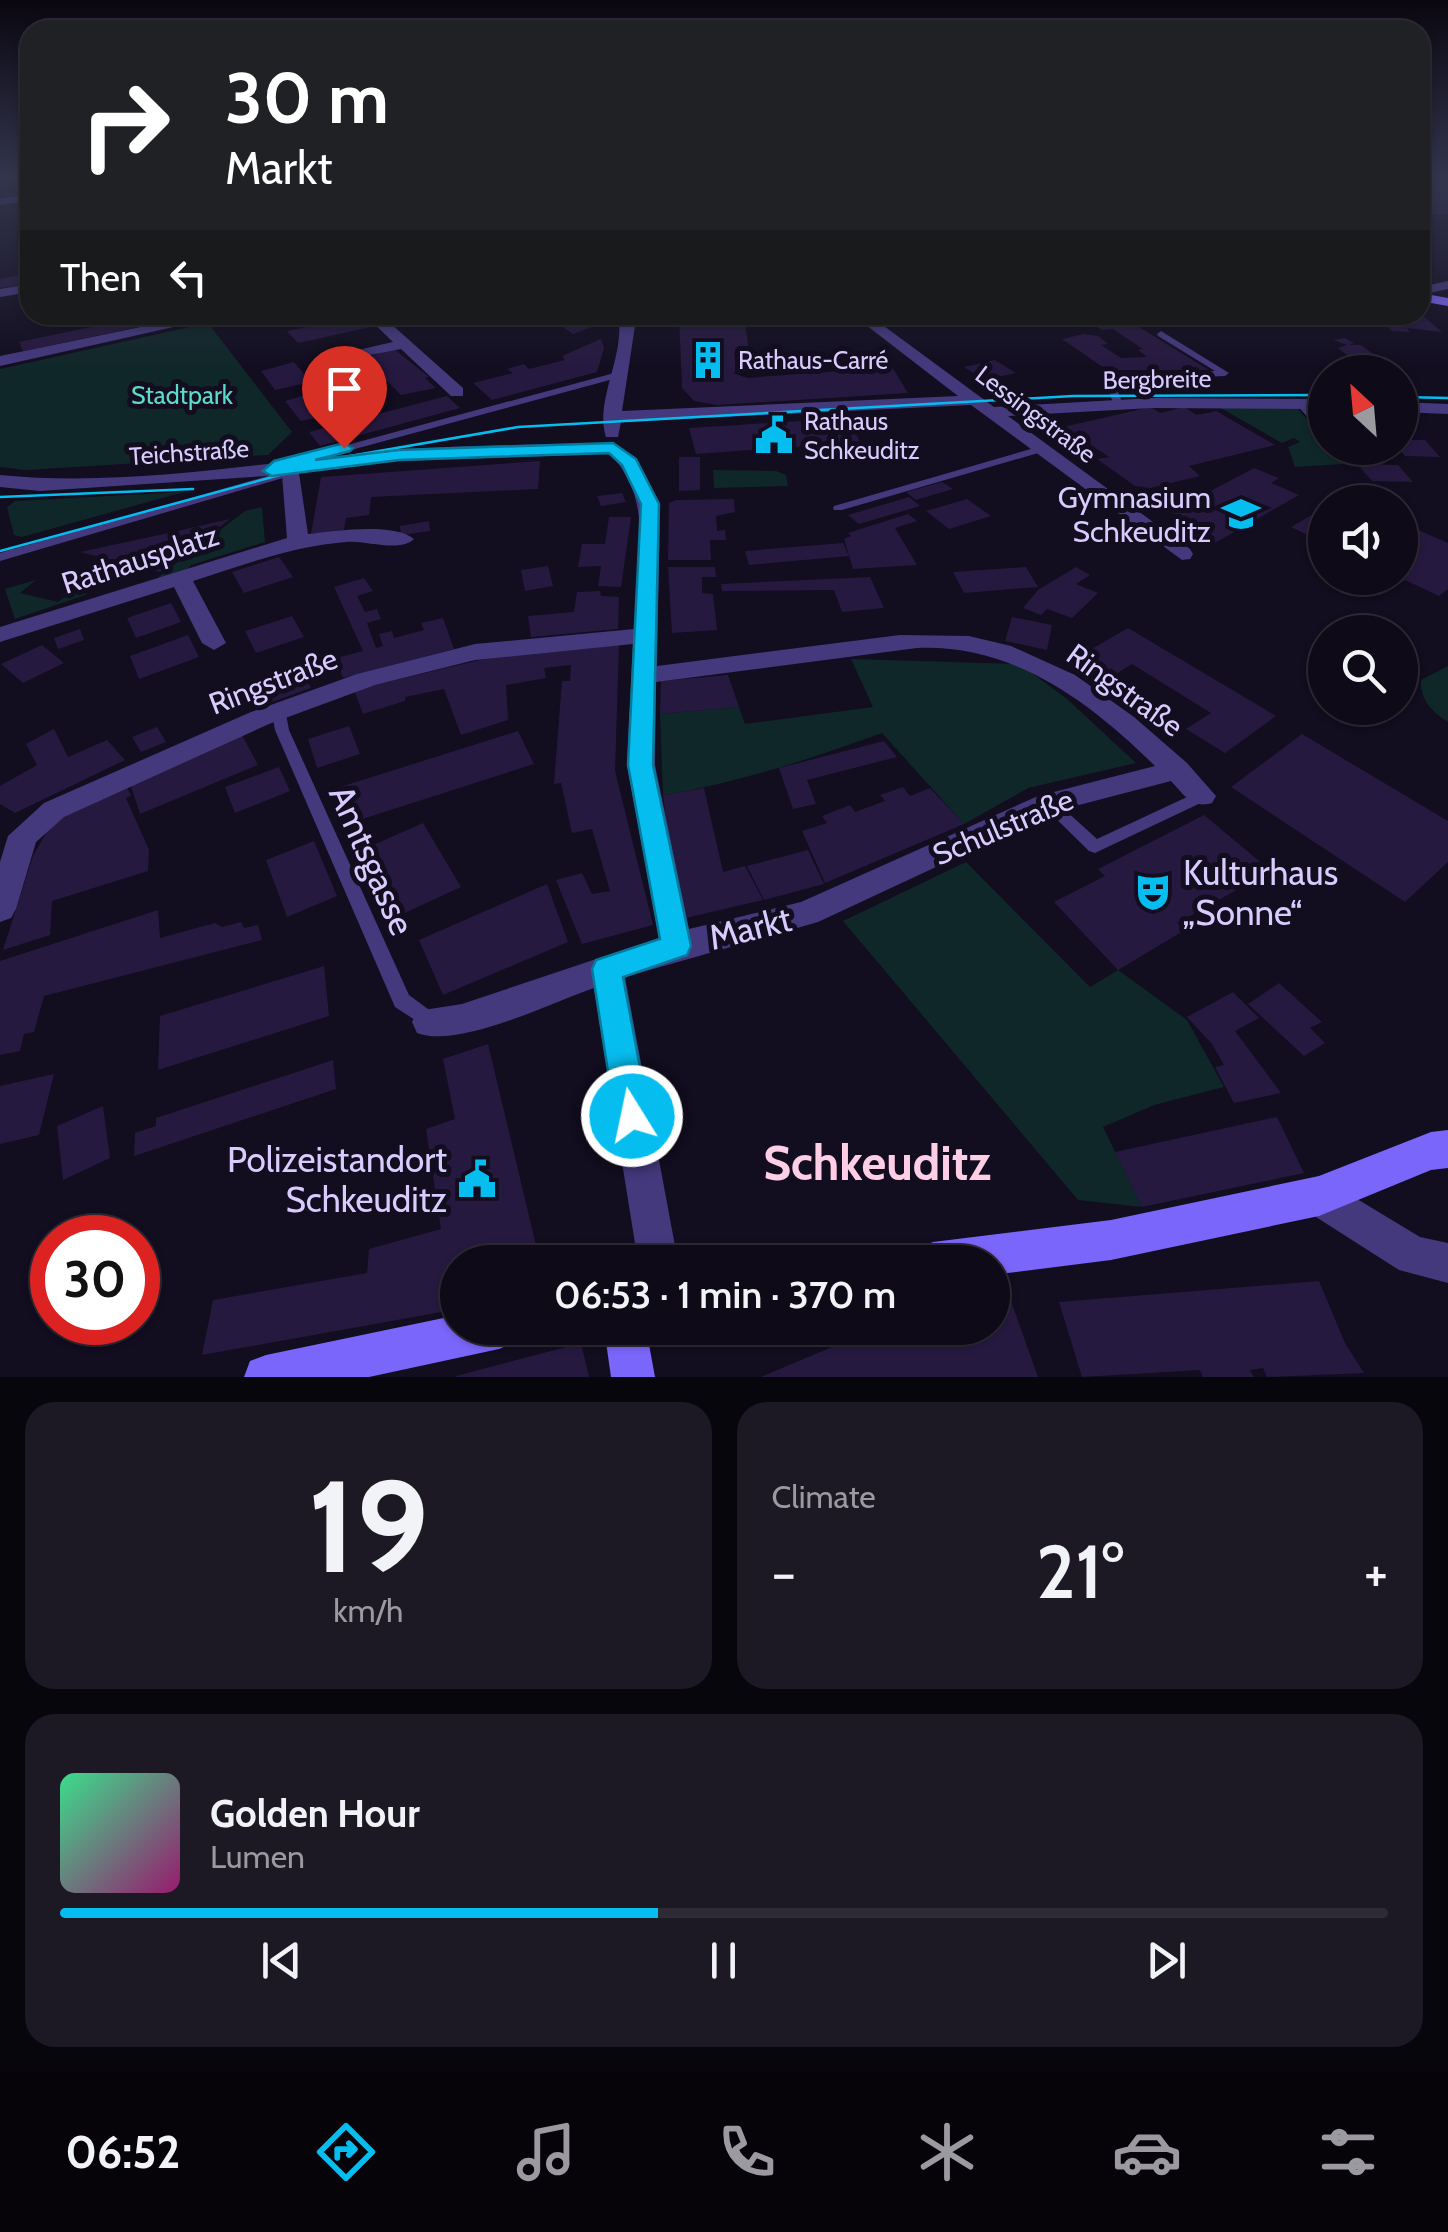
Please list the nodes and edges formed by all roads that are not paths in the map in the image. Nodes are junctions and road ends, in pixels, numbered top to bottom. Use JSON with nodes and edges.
{"nodes":[{"id":1,"x":172,"y":325,"type":"edge"},
{"id":2,"x":383,"y":325,"type":"edge"},
{"id":3,"x":629,"y":325,"type":"edge"},
{"id":4,"x":873,"y":325,"type":"edge"},
{"id":5,"x":1161,"y":334,"type":"dead end"},
{"id":6,"x":404,"y":344,"type":"junction"},
{"id":7,"x":0,"y":361,"type":"edge"},
{"id":8,"x":320,"y":363,"type":"dead end"},
{"id":9,"x":618,"y":375,"type":"junction"},
{"id":10,"x":457,"y":392,"type":"dead end"},
{"id":11,"x":974,"y":400,"type":"junction"},
{"id":12,"x":1300,"y":402,"type":"junction"},
{"id":13,"x":1308,"y":403,"type":"edge"},
{"id":14,"x":1118,"y":404,"type":"junction"},
{"id":15,"x":1418,"y":409,"type":"edge"},
{"id":16,"x":1448,"y":410,"type":"edge"},
{"id":17,"x":990,"y":412,"type":"junction"},
{"id":18,"x":1308,"y":412,"type":"edge"},
{"id":19,"x":612,"y":418,"type":"junction"},
{"id":20,"x":613,"y":448,"type":"junction"},
{"id":21,"x":1040,"y":449,"type":"junction"},
{"id":22,"x":289,"y":471,"type":"junction"},
{"id":23,"x":1,"y":482,"type":"edge"},
{"id":24,"x":838,"y":508,"type":"dead end"},
{"id":25,"x":404,"y":539,"type":"dead end"},
{"id":26,"x":298,"y":540,"type":"junction"},
{"id":27,"x":1182,"y":554,"type":"dead end"},
{"id":28,"x":0,"y":557,"type":"edge"},
{"id":29,"x":180,"y":578,"type":"junction"},
{"id":30,"x":0,"y":635,"type":"edge"},
{"id":31,"x":643,"y":636,"type":"junction"},
{"id":32,"x":214,"y":643,"type":"dead end"},
{"id":33,"x":642,"y":675,"type":"junction"},
{"id":34,"x":278,"y":710,"type":"junction"},
{"id":35,"x":1177,"y":770,"type":"junction"},
{"id":36,"x":1202,"y":796,"type":"joint"},
{"id":37,"x":1048,"y":803,"type":"junction"},
{"id":38,"x":834,"y":902,"type":"joint"},
{"id":39,"x":0,"y":909,"type":"edge"},
{"id":40,"x":676,"y":946,"type":"junction"},
{"id":41,"x":606,"y":969,"type":"junction"},
{"id":42,"x":429,"y":1022,"type":"joint"},
{"id":43,"x":1448,"y":1148,"type":"edge"},
{"id":44,"x":1319,"y":1196,"type":"junction"},
{"id":45,"x":655,"y":1245,"type":"edge"},
{"id":46,"x":1010,"y":1252,"type":"edge"},
{"id":47,"x":1448,"y":1264,"type":"edge"},
{"id":48,"x":440,"y":1340,"type":"edge"},
{"id":49,"x":627,"y":1345,"type":"edge"},
{"id":50,"x":266,"y":1377,"type":"edge"},
{"id":51,"x":632,"y":1377,"type":"edge"}],
"edges":[{"from":1,"to":7,"type":"street"},
{"from":2,"to":6,"type":"street"},
{"from":3,"to":9,"type":"street"},
{"from":4,"to":11,"type":"street","name":"Lessingstraße"},
{"from":5,"to":14,"type":"lane"},
{"from":6,"to":8,"type":"street"},
{"from":6,"to":10,"type":"street"},
{"from":9,"to":19,"type":"street"},
{"from":9,"to":22,"type":"lane","name":"Rathausplatz"},
{"from":11,"to":17,"type":"street","name":"Lessingstraße"},
{"from":11,"to":19,"type":"street"},
{"from":12,"to":13,"type":"street","name":"Bergbreite"},
{"from":12,"to":14,"type":"street","name":"Bergbreite"},
{"from":12,"to":18,"type":"lane"},
{"from":14,"to":17,"type":"street","name":"Bergbreite"},
{"from":15,"to":16,"type":"street"},
{"from":17,"to":21,"type":"street","name":"Lessingstraße"},
{"from":19,"to":20,"type":"street"},
{"from":20,"to":22,"type":"street","name":"Teichstraße"},
{"from":20,"to":31,"type":"street"},
{"from":21,"to":24,"type":"lane"},
{"from":21,"to":27,"type":"street","name":"Lessingstraße"},
{"from":22,"to":23,"type":"street","name":"Teichstraße"},
{"from":22,"to":26,"type":"street"},
{"from":22,"to":28,"type":"lane","name":"Rathausplatz"},
{"from":25,"to":26,"type":"street","name":"Rathausplatz"},
{"from":26,"to":29,"type":"street","name":"Rathausplatz"},
{"from":29,"to":30,"type":"street","name":"Rathausplatz"},
{"from":29,"to":32,"type":"street"},
{"from":31,"to":33,"type":"street"},
{"from":31,"to":34,"type":"street","name":"Ringstraße"},
{"from":33,"to":35,"type":"street","name":"Ringstraße"},
{"from":33,"to":40,"type":"street"},
{"from":34,"to":39,"type":"street","name":"Ringstraße"},
{"from":34,"to":42,"type":"lane","name":"Amtsgasse"},
{"from":35,"to":36,"type":"street","name":"Ringstraße"},
{"from":35,"to":37,"type":"street","name":"Schulstraße"},
{"from":36,"to":37,"type":"lane"},
{"from":37,"to":38,"type":"street","name":"Schulstraße"},
{"from":38,"to":40,"type":"street","name":"Markt"},
{"from":40,"to":41,"type":"street","name":"Markt"},
{"from":41,"to":42,"type":"street","name":"Markt"},
{"from":41,"to":45,"type":"street"},
{"from":43,"to":44,"type":"street"},
{"from":44,"to":46,"type":"street"},
{"from":44,"to":47,"type":"street"},
{"from":48,"to":50,"type":"street"},
{"from":49,"to":51,"type":"street"}]}
